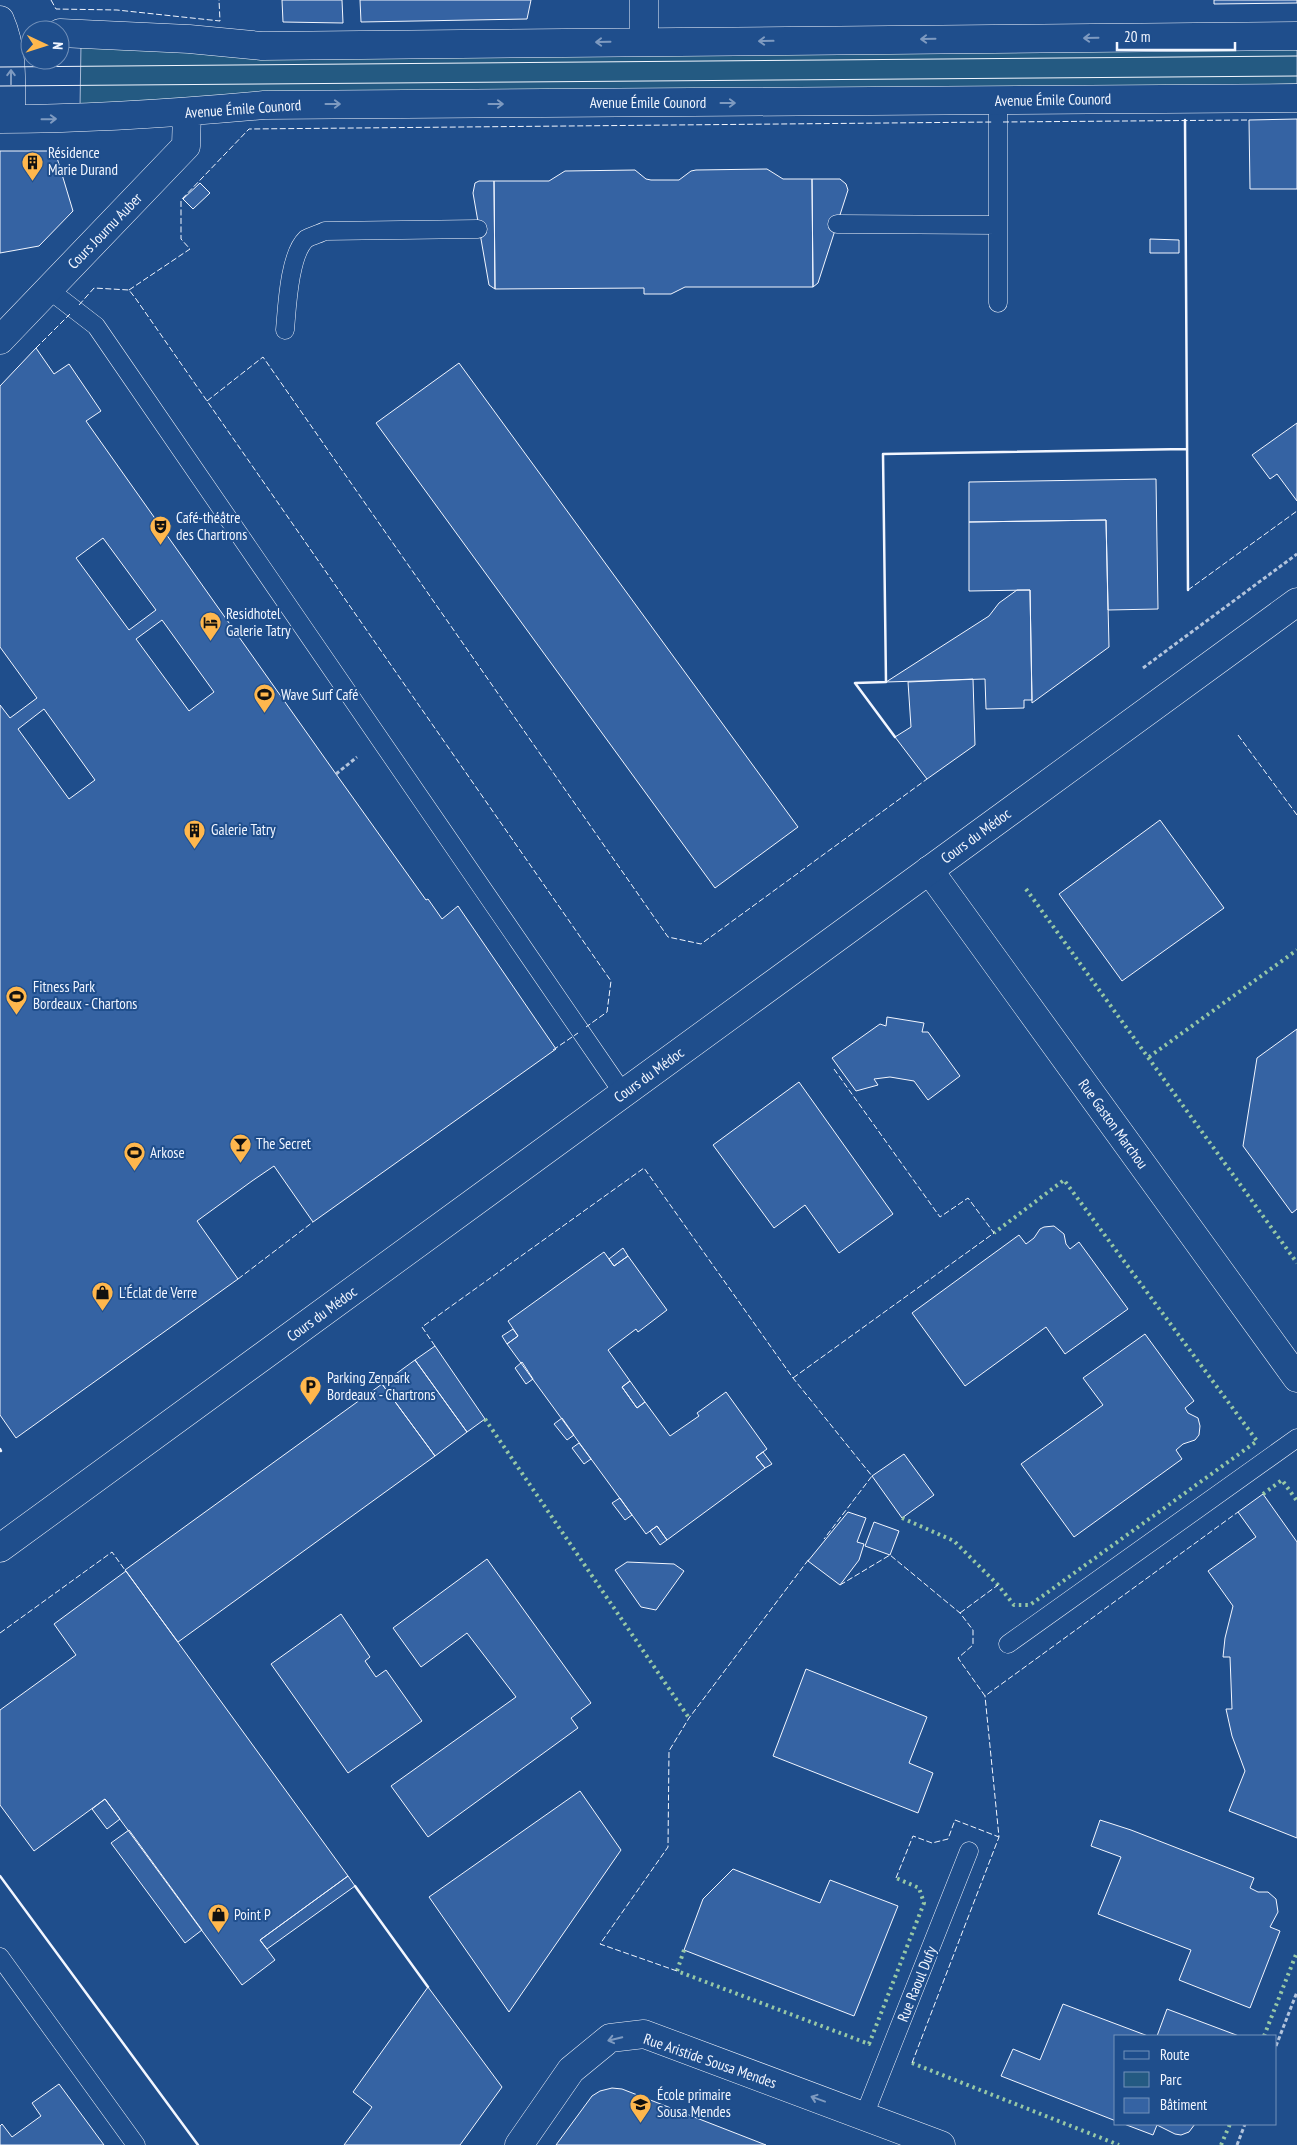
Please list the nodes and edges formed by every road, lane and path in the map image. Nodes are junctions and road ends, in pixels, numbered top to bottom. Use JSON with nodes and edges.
{"nodes":[{"id":1,"x":644,"y":0,"type":"edge"},
{"id":2,"x":9,"y":31,"type":"edge"},
{"id":3,"x":70,"y":33,"type":"edge"},
{"id":4,"x":1297,"y":36,"type":"edge"},
{"id":5,"x":644,"y":42,"type":"junction"},
{"id":6,"x":1297,"y":98,"type":"edge"},
{"id":7,"x":998,"y":100,"type":"junction"},
{"id":8,"x":187,"y":112,"type":"junction"},
{"id":9,"x":6,"y":120,"type":"edge"},
{"id":10,"x":837,"y":224,"type":"dead end"},
{"id":11,"x":998,"y":225,"type":"junction"},
{"id":12,"x":478,"y":229,"type":"dead end"},
{"id":13,"x":48,"y":289,"type":"junction"},
{"id":14,"x":998,"y":303,"type":"dead end"},
{"id":15,"x":285,"y":330,"type":"dead end"},
{"id":16,"x":0,"y":340,"type":"edge"},
{"id":17,"x":1297,"y":602,"type":"edge"},
{"id":18,"x":929,"y":870,"type":"junction"},
{"id":19,"x":623,"y":1093,"type":"junction"},
{"id":20,"x":1297,"y":1378,"type":"edge"},
{"id":21,"x":1297,"y":1438,"type":"edge"},
{"id":22,"x":0,"y":1548,"type":"edge"},
{"id":23,"x":1008,"y":1644,"type":"dead end"},
{"id":24,"x":969,"y":1851,"type":"dead end"},
{"id":25,"x":0,"y":1958,"type":"edge"},
{"id":26,"x":1297,"y":1992,"type":"edge"},
{"id":27,"x":1277,"y":2043,"type":"edge"},
{"id":28,"x":864,"y":2116,"type":"junction"},
{"id":29,"x":1245,"y":2125,"type":"edge"},
{"id":30,"x":136,"y":2145,"type":"edge"},
{"id":31,"x":519,"y":2145,"type":"edge"},
{"id":32,"x":941,"y":2145,"type":"edge"},
{"id":33,"x":1237,"y":2145,"type":"edge"}],
"edges":[{"from":1,"to":5,"type":"street"},
{"from":9,"to":2,"type":"street","one_way":true},
{"from":5,"to":3,"type":"street","one_way":true},
{"from":4,"to":5,"type":"street","one_way":true},
{"from":6,"to":7,"type":"street","name":"Avenue Émile Counord"},
{"from":8,"to":7,"type":"street","name":"Avenue Émile Counord","one_way":true},
{"from":7,"to":11,"type":"lane"},
{"from":9,"to":8,"type":"street","name":"Avenue Émile Counord","one_way":true},
{"from":8,"to":13,"type":"street","name":"Cours Journu Auber"},
{"from":10,"to":11,"type":"lane"},
{"from":11,"to":14,"type":"lane"},
{"from":12,"to":15,"type":"lane"},
{"from":13,"to":16,"type":"street","name":"Cours Journu Auber"},
{"from":13,"to":19,"type":"lane"},
{"from":17,"to":18,"type":"street","name":"Cours du Médoc"},
{"from":18,"to":19,"type":"street","name":"Cours du Médoc"},
{"from":18,"to":20,"type":"street","name":"Rue Gaston Marchou"},
{"from":19,"to":22,"type":"street","name":"Cours du Médoc"},
{"from":21,"to":23,"type":"lane"},
{"from":24,"to":28,"type":"lane","name":"Rue Raoul Dufy"},
{"from":25,"to":30,"type":"lane"},
{"from":26,"to":27,"type":"path"},
{"from":28,"to":31,"type":"street","name":"Rue Aristide Sousa Mendes","one_way":true},
{"from":28,"to":32,"type":"street","name":"Rue Aristide Sousa Mendes"},
{"from":29,"to":33,"type":"path"}]}
